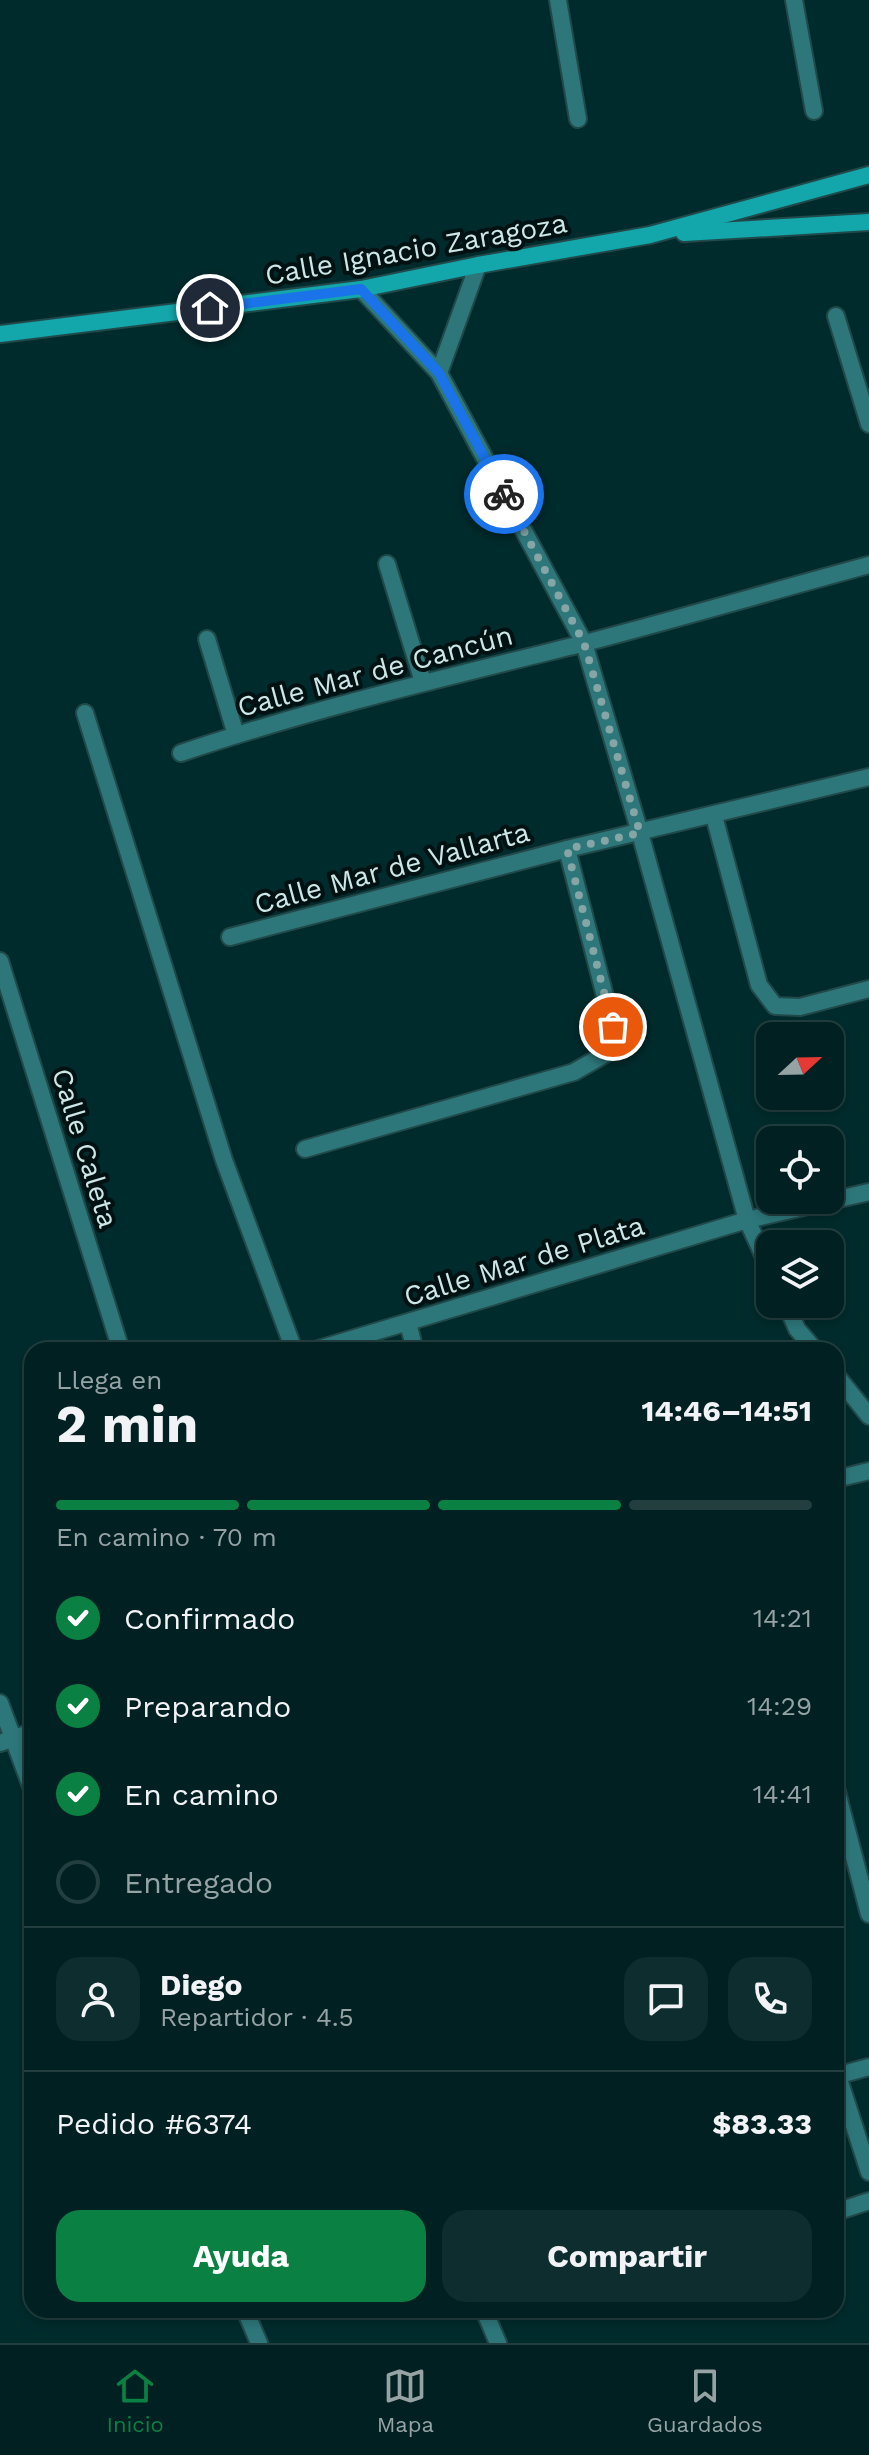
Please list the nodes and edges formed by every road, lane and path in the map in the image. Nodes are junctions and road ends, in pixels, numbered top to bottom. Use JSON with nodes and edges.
{"nodes":[{"id":1,"x":558,"y":0,"type":"edge"},
{"id":2,"x":794,"y":0,"type":"edge"},
{"id":3,"x":814,"y":111,"type":"dead end"},
{"id":4,"x":578,"y":119,"type":"dead end"},
{"id":5,"x":869,"y":175,"type":"edge"},
{"id":6,"x":869,"y":222,"type":"edge"},
{"id":7,"x":650,"y":235,"type":"junction"},
{"id":8,"x":478,"y":265,"type":"junction"},
{"id":9,"x":361,"y":289,"type":"junction"},
{"id":10,"x":836,"y":316,"type":"dead end"},
{"id":11,"x":0,"y":334,"type":"edge"},
{"id":12,"x":439,"y":373,"type":"junction"},
{"id":13,"x":869,"y":424,"type":"edge"},
{"id":14,"x":387,"y":564,"type":"dead end"},
{"id":15,"x":869,"y":565,"type":"edge"},
{"id":16,"x":207,"y":639,"type":"dead end"},
{"id":17,"x":584,"y":643,"type":"junction"},
{"id":18,"x":423,"y":682,"type":"junction"},
{"id":19,"x":85,"y":713,"type":"dead end"},
{"id":20,"x":236,"y":735,"type":"junction"},
{"id":21,"x":181,"y":753,"type":"dead end"},
{"id":22,"x":869,"y":777,"type":"edge"},
{"id":23,"x":714,"y":816,"type":"junction"},
{"id":24,"x":640,"y":833,"type":"junction"},
{"id":25,"x":567,"y":849,"type":"junction"},
{"id":26,"x":230,"y":937,"type":"dead end"},
{"id":27,"x":0,"y":961,"type":"edge"},
{"id":28,"x":869,"y":989,"type":"edge"},
{"id":29,"x":305,"y":1149,"type":"dead end"},
{"id":30,"x":869,"y":1192,"type":"edge"},
{"id":31,"x":747,"y":1220,"type":"junction"},
{"id":32,"x":756,"y":1240,"type":"edge"},
{"id":33,"x":792,"y":1318,"type":"edge"},
{"id":34,"x":408,"y":1323,"type":"junction"},
{"id":35,"x":119,"y":1342,"type":"edge"},
{"id":36,"x":291,"y":1342,"type":"edge"},
{"id":37,"x":343,"y":1342,"type":"edge"},
{"id":38,"x":413,"y":1342,"type":"edge"},
{"id":39,"x":808,"y":1342,"type":"edge"},
{"id":40,"x":844,"y":1385,"type":"edge"},
{"id":41,"x":869,"y":1416,"type":"edge"},
{"id":42,"x":869,"y":1471,"type":"edge"},
{"id":43,"x":844,"y":1477,"type":"edge"},
{"id":44,"x":0,"y":1703,"type":"edge"},
{"id":45,"x":6,"y":1741,"type":"edge"},
{"id":46,"x":24,"y":1774,"type":"edge"},
{"id":47,"x":844,"y":1819,"type":"edge"},
{"id":48,"x":869,"y":1914,"type":"edge"},
{"id":49,"x":869,"y":2067,"type":"edge"},
{"id":50,"x":844,"y":2074,"type":"edge"},
{"id":51,"x":844,"y":2097,"type":"edge"},
{"id":52,"x":869,"y":2172,"type":"edge"},
{"id":53,"x":869,"y":2201,"type":"edge"},
{"id":54,"x":844,"y":2209,"type":"edge"},
{"id":55,"x":248,"y":2318,"type":"edge"},
{"id":56,"x":487,"y":2318,"type":"edge"},
{"id":57,"x":259,"y":2343,"type":"edge"},
{"id":58,"x":498,"y":2343,"type":"edge"}],
"edges":[{"from":1,"to":4,"type":"street"},
{"from":2,"to":3,"type":"street"},
{"from":5,"to":7,"type":"main road","name":"Calle Ignacio Zaragoza"},
{"from":6,"to":7,"type":"main road","name":"Calle Ignacio Zaragoza"},
{"from":7,"to":8,"type":"main road","name":"Calle Ignacio Zaragoza"},
{"from":8,"to":9,"type":"main road","name":"Calle Ignacio Zaragoza"},
{"from":8,"to":12,"type":"street"},
{"from":9,"to":11,"type":"main road","name":"Calle Ignacio Zaragoza"},
{"from":9,"to":12,"type":"street"},
{"from":10,"to":13,"type":"street"},
{"from":12,"to":17,"type":"street"},
{"from":14,"to":18,"type":"street"},
{"from":15,"to":17,"type":"street","name":"Calle Mar de Cancún"},
{"from":16,"to":20,"type":"street"},
{"from":17,"to":18,"type":"street","name":"Calle Mar de Cancún"},
{"from":17,"to":24,"type":"street"},
{"from":18,"to":20,"type":"street","name":"Calle Mar de Cancún"},
{"from":19,"to":36,"type":"street"},
{"from":20,"to":21,"type":"street","name":"Calle Mar de Cancún"},
{"from":22,"to":23,"type":"street","name":"Calle Mar de Vallarta"},
{"from":23,"to":24,"type":"street","name":"Calle Mar de Vallarta"},
{"from":23,"to":28,"type":"street"},
{"from":24,"to":25,"type":"street","name":"Calle Mar de Vallarta"},
{"from":24,"to":31,"type":"street"},
{"from":25,"to":26,"type":"street","name":"Calle Mar de Vallarta"},
{"from":25,"to":29,"type":"street","name":"Calle Mar de Vallarta"},
{"from":27,"to":35,"type":"street","name":"Calle Caleta"},
{"from":30,"to":31,"type":"street","name":"Calle Mar de Plata"},
{"from":31,"to":32,"type":"street"},
{"from":31,"to":34,"type":"street","name":"Calle Mar de Plata"},
{"from":33,"to":39,"type":"street"},
{"from":34,"to":37,"type":"street","name":"Calle Mar de Plata"},
{"from":34,"to":38,"type":"street"},
{"from":40,"to":41,"type":"street"},
{"from":42,"to":43,"type":"street"},
{"from":44,"to":45,"type":"street"},
{"from":45,"to":46,"type":"street"},
{"from":47,"to":48,"type":"street"},
{"from":49,"to":50,"type":"street"},
{"from":51,"to":52,"type":"street"},
{"from":53,"to":54,"type":"street"},
{"from":55,"to":57,"type":"street"},
{"from":56,"to":58,"type":"street"}]}
